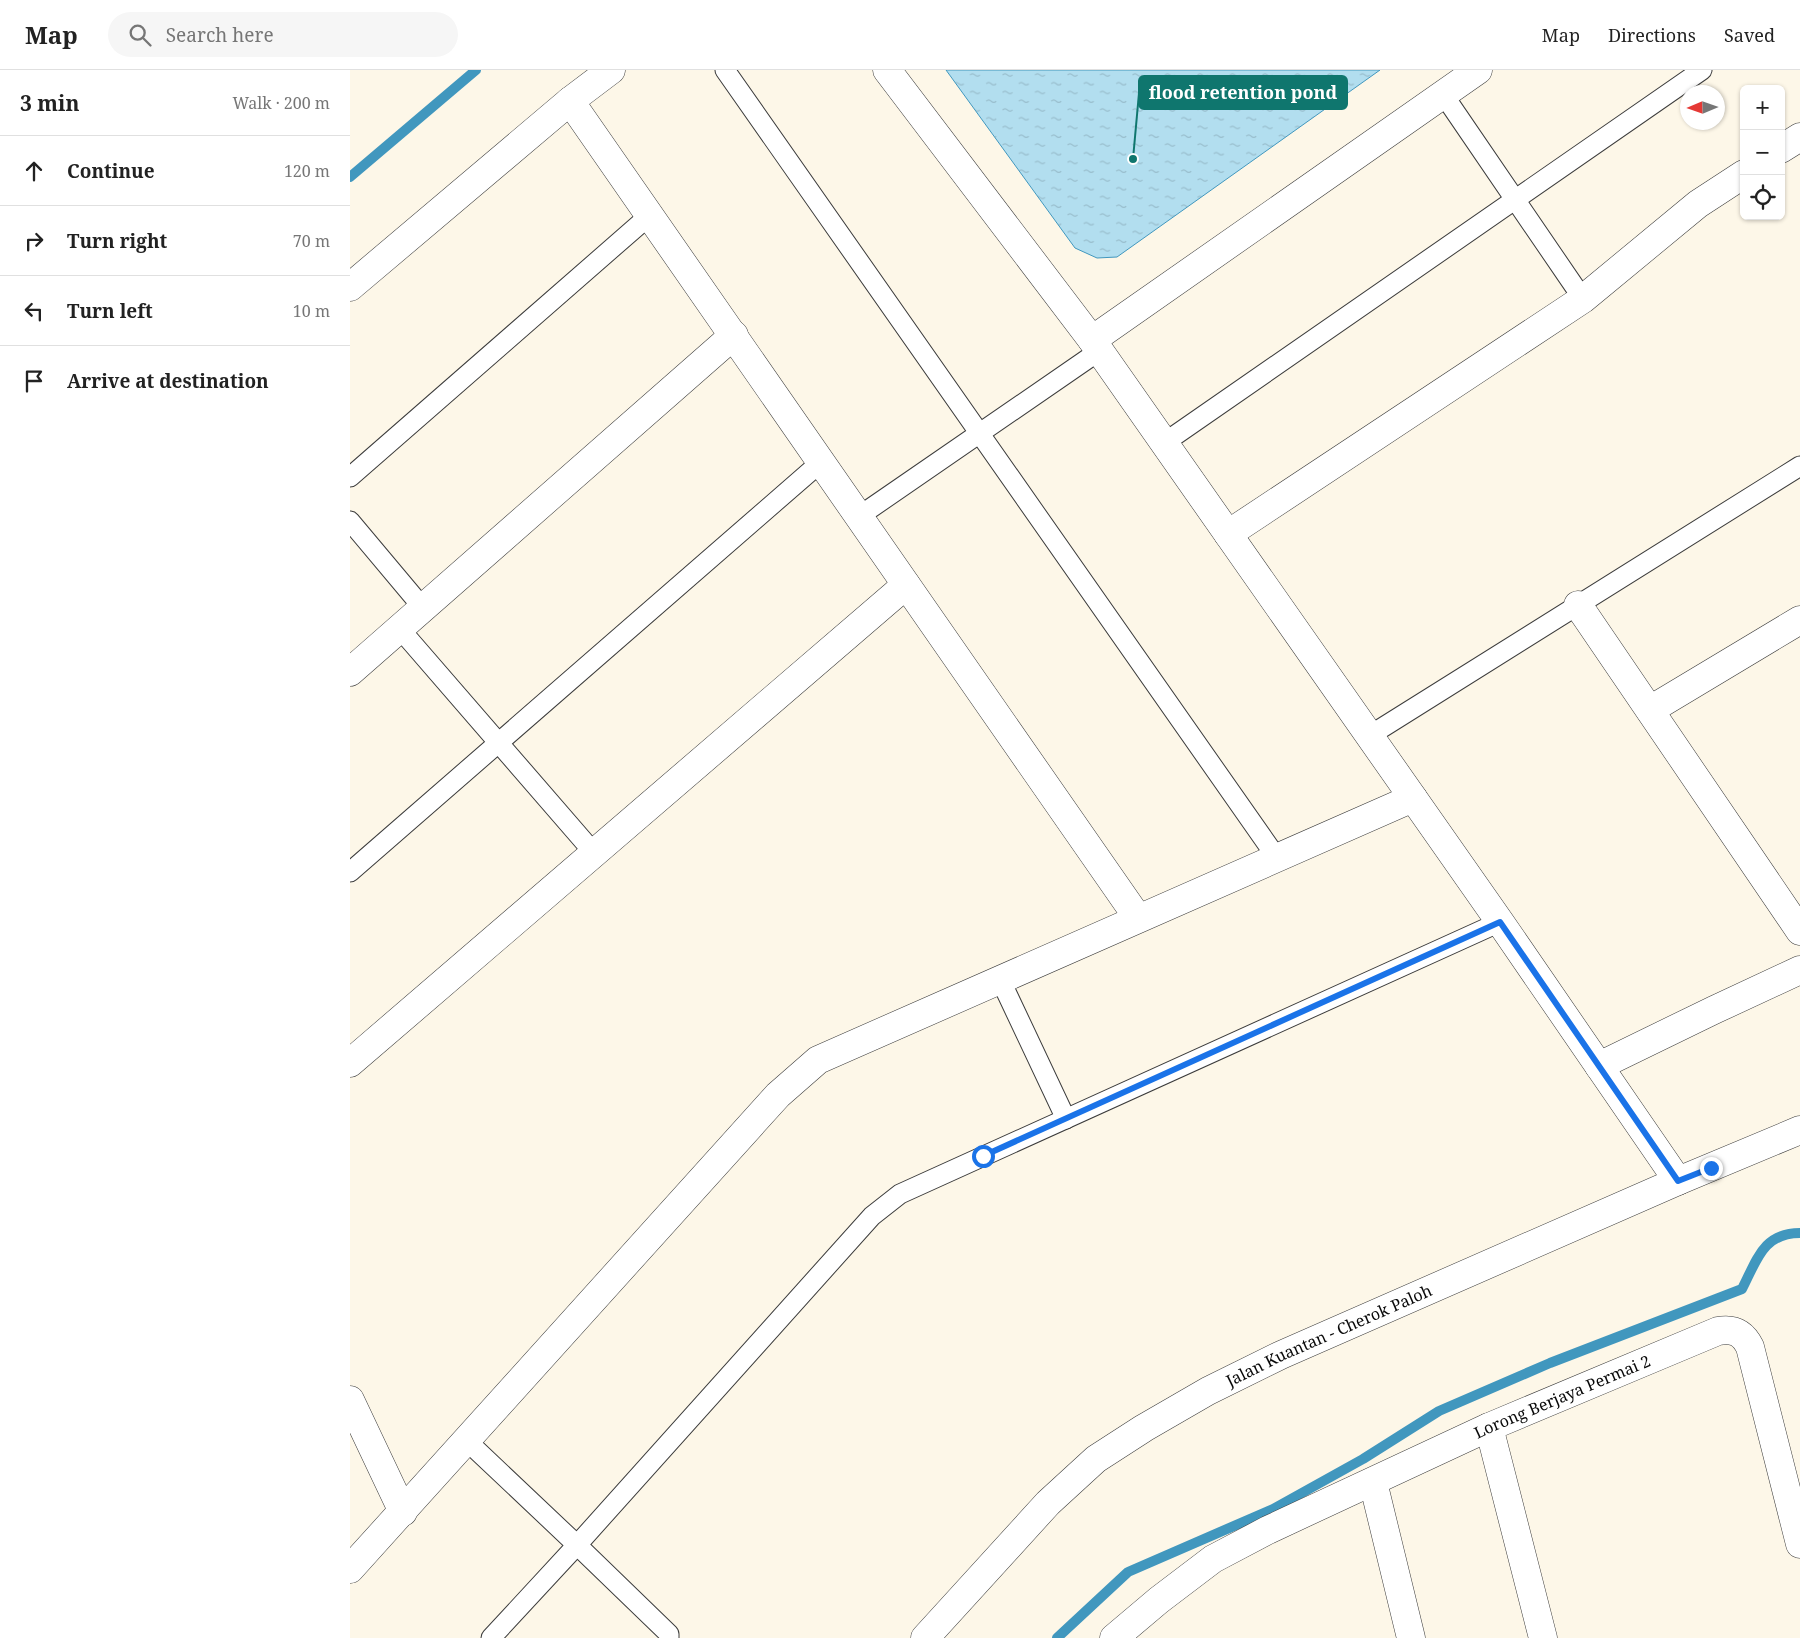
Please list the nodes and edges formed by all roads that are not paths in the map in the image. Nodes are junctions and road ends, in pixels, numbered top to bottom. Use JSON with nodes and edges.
{"nodes":[{"id":1,"x":612,"y":70,"type":"edge"},
{"id":2,"x":725,"y":70,"type":"edge"},
{"id":3,"x":887,"y":70,"type":"edge"},
{"id":4,"x":1478,"y":70,"type":"edge"},
{"id":5,"x":1702,"y":70,"type":"edge"},
{"id":6,"x":1443,"y":94,"type":"junction"},
{"id":7,"x":570,"y":101,"type":"junction"},
{"id":8,"x":1800,"y":137,"type":"edge"},
{"id":9,"x":1785,"y":146,"type":"edge"},
{"id":10,"x":1742,"y":175,"type":"edge"},
{"id":11,"x":1515,"y":200,"type":"junction"},
{"id":12,"x":650,"y":215,"type":"junction"},
{"id":13,"x":350,"y":287,"type":"edge"},
{"id":14,"x":1583,"y":299,"type":"junction"},
{"id":15,"x":734,"y":335,"type":"junction"},
{"id":16,"x":1095,"y":346,"type":"junction"},
{"id":17,"x":980,"y":434,"type":"junction"},
{"id":18,"x":1164,"y":443,"type":"junction"},
{"id":19,"x":821,"y":462,"type":"junction"},
{"id":20,"x":1800,"y":466,"type":"edge"},
{"id":21,"x":350,"y":477,"type":"edge"},
{"id":22,"x":858,"y":517,"type":"junction"},
{"id":23,"x":350,"y":521,"type":"edge"},
{"id":24,"x":1228,"y":534,"type":"junction"},
{"id":25,"x":906,"y":585,"type":"junction"},
{"id":26,"x":1578,"y":605,"type":"junction"},
{"id":27,"x":423,"y":608,"type":"junction"},
{"id":28,"x":1800,"y":620,"type":"edge"},
{"id":29,"x":400,"y":629,"type":"junction"},
{"id":30,"x":350,"y":672,"type":"edge"},
{"id":31,"x":1650,"y":710,"type":"junction"},
{"id":32,"x":1369,"y":736,"type":"junction"},
{"id":33,"x":498,"y":743,"type":"junction"},
{"id":34,"x":1413,"y":798,"type":"junction"},
{"id":35,"x":594,"y":854,"type":"junction"},
{"id":36,"x":1277,"y":858,"type":"junction"},
{"id":37,"x":350,"y":872,"type":"edge"},
{"id":38,"x":1138,"y":918,"type":"junction"},
{"id":39,"x":1500,"y":922,"type":"junction"},
{"id":40,"x":1800,"y":931,"type":"edge"},
{"id":41,"x":1800,"y":970,"type":"edge"},
{"id":42,"x":1000,"y":979,"type":"junction"},
{"id":43,"x":350,"y":1063,"type":"edge"},
{"id":44,"x":1599,"y":1066,"type":"junction"},
{"id":45,"x":1066,"y":1119,"type":"junction"},
{"id":46,"x":1800,"y":1130,"type":"edge"},
{"id":47,"x":1678,"y":1181,"type":"junction"},
{"id":48,"x":350,"y":1400,"type":"edge"},
{"id":49,"x":1489,"y":1427,"type":"junction"},
{"id":50,"x":467,"y":1441,"type":"junction"},
{"id":51,"x":1373,"y":1482,"type":"junction"},
{"id":52,"x":403,"y":1512,"type":"junction"},
{"id":53,"x":577,"y":1544,"type":"junction"},
{"id":54,"x":1800,"y":1544,"type":"edge"},
{"id":55,"x":350,"y":1569,"type":"edge"},
{"id":56,"x":491,"y":1638,"type":"edge"},
{"id":57,"x":669,"y":1638,"type":"edge"},
{"id":58,"x":925,"y":1638,"type":"edge"},
{"id":59,"x":1114,"y":1638,"type":"edge"},
{"id":60,"x":1411,"y":1638,"type":"edge"},
{"id":61,"x":1543,"y":1638,"type":"edge"}],
"edges":[{"from":1,"to":7,"type":"street"},
{"from":2,"to":17,"type":"lane"},
{"from":3,"to":16,"type":"street"},
{"from":4,"to":6,"type":"street"},
{"from":5,"to":11,"type":"lane"},
{"from":6,"to":11,"type":"lane"},
{"from":6,"to":16,"type":"street"},
{"from":7,"to":12,"type":"street"},
{"from":7,"to":13,"type":"street"},
{"from":8,"to":9,"type":"street"},
{"from":10,"to":14,"type":"street"},
{"from":11,"to":14,"type":"lane"},
{"from":11,"to":18,"type":"lane"},
{"from":12,"to":15,"type":"street"},
{"from":12,"to":21,"type":"lane"},
{"from":14,"to":24,"type":"street"},
{"from":15,"to":19,"type":"street"},
{"from":15,"to":27,"type":"street"},
{"from":16,"to":17,"type":"lane"},
{"from":16,"to":18,"type":"street"},
{"from":17,"to":22,"type":"lane"},
{"from":17,"to":36,"type":"lane"},
{"from":18,"to":24,"type":"street"},
{"from":19,"to":22,"type":"street"},
{"from":19,"to":33,"type":"lane"},
{"from":20,"to":26,"type":"lane"},
{"from":22,"to":25,"type":"street"},
{"from":23,"to":27,"type":"lane"},
{"from":24,"to":32,"type":"street"},
{"from":25,"to":35,"type":"street"},
{"from":25,"to":38,"type":"street"},
{"from":26,"to":31,"type":"street"},
{"from":26,"to":32,"type":"lane"},
{"from":27,"to":29,"type":"street"},
{"from":28,"to":31,"type":"street"},
{"from":29,"to":30,"type":"street"},
{"from":29,"to":33,"type":"lane"},
{"from":31,"to":40,"type":"street"},
{"from":32,"to":34,"type":"street"},
{"from":33,"to":35,"type":"lane"},
{"from":33,"to":37,"type":"lane"},
{"from":34,"to":36,"type":"street"},
{"from":34,"to":39,"type":"street"},
{"from":35,"to":43,"type":"street"},
{"from":36,"to":38,"type":"street"},
{"from":38,"to":42,"type":"street"},
{"from":39,"to":44,"type":"street"},
{"from":39,"to":45,"type":"lane"},
{"from":41,"to":44,"type":"street"},
{"from":42,"to":45,"type":"lane"},
{"from":42,"to":50,"type":"street"},
{"from":44,"to":47,"type":"street"},
{"from":45,"to":53,"type":"lane"},
{"from":46,"to":47,"type":"street","name":"Jalan Kuantan - Cherok Paloh"},
{"from":47,"to":58,"type":"street","name":"Jalan Kuantan - Cherok Paloh"},
{"from":48,"to":52,"type":"street"},
{"from":49,"to":51,"type":"street","name":"Lorong Berjaya Permai 2"},
{"from":49,"to":54,"type":"street","name":"Lorong Berjaya Permai 2"},
{"from":49,"to":61,"type":"street"},
{"from":50,"to":52,"type":"street"},
{"from":50,"to":53,"type":"lane"},
{"from":51,"to":59,"type":"street","name":"Lorong Berjaya Permai 2"},
{"from":51,"to":60,"type":"street"},
{"from":52,"to":55,"type":"street"},
{"from":53,"to":56,"type":"lane"},
{"from":53,"to":57,"type":"lane"}]}
